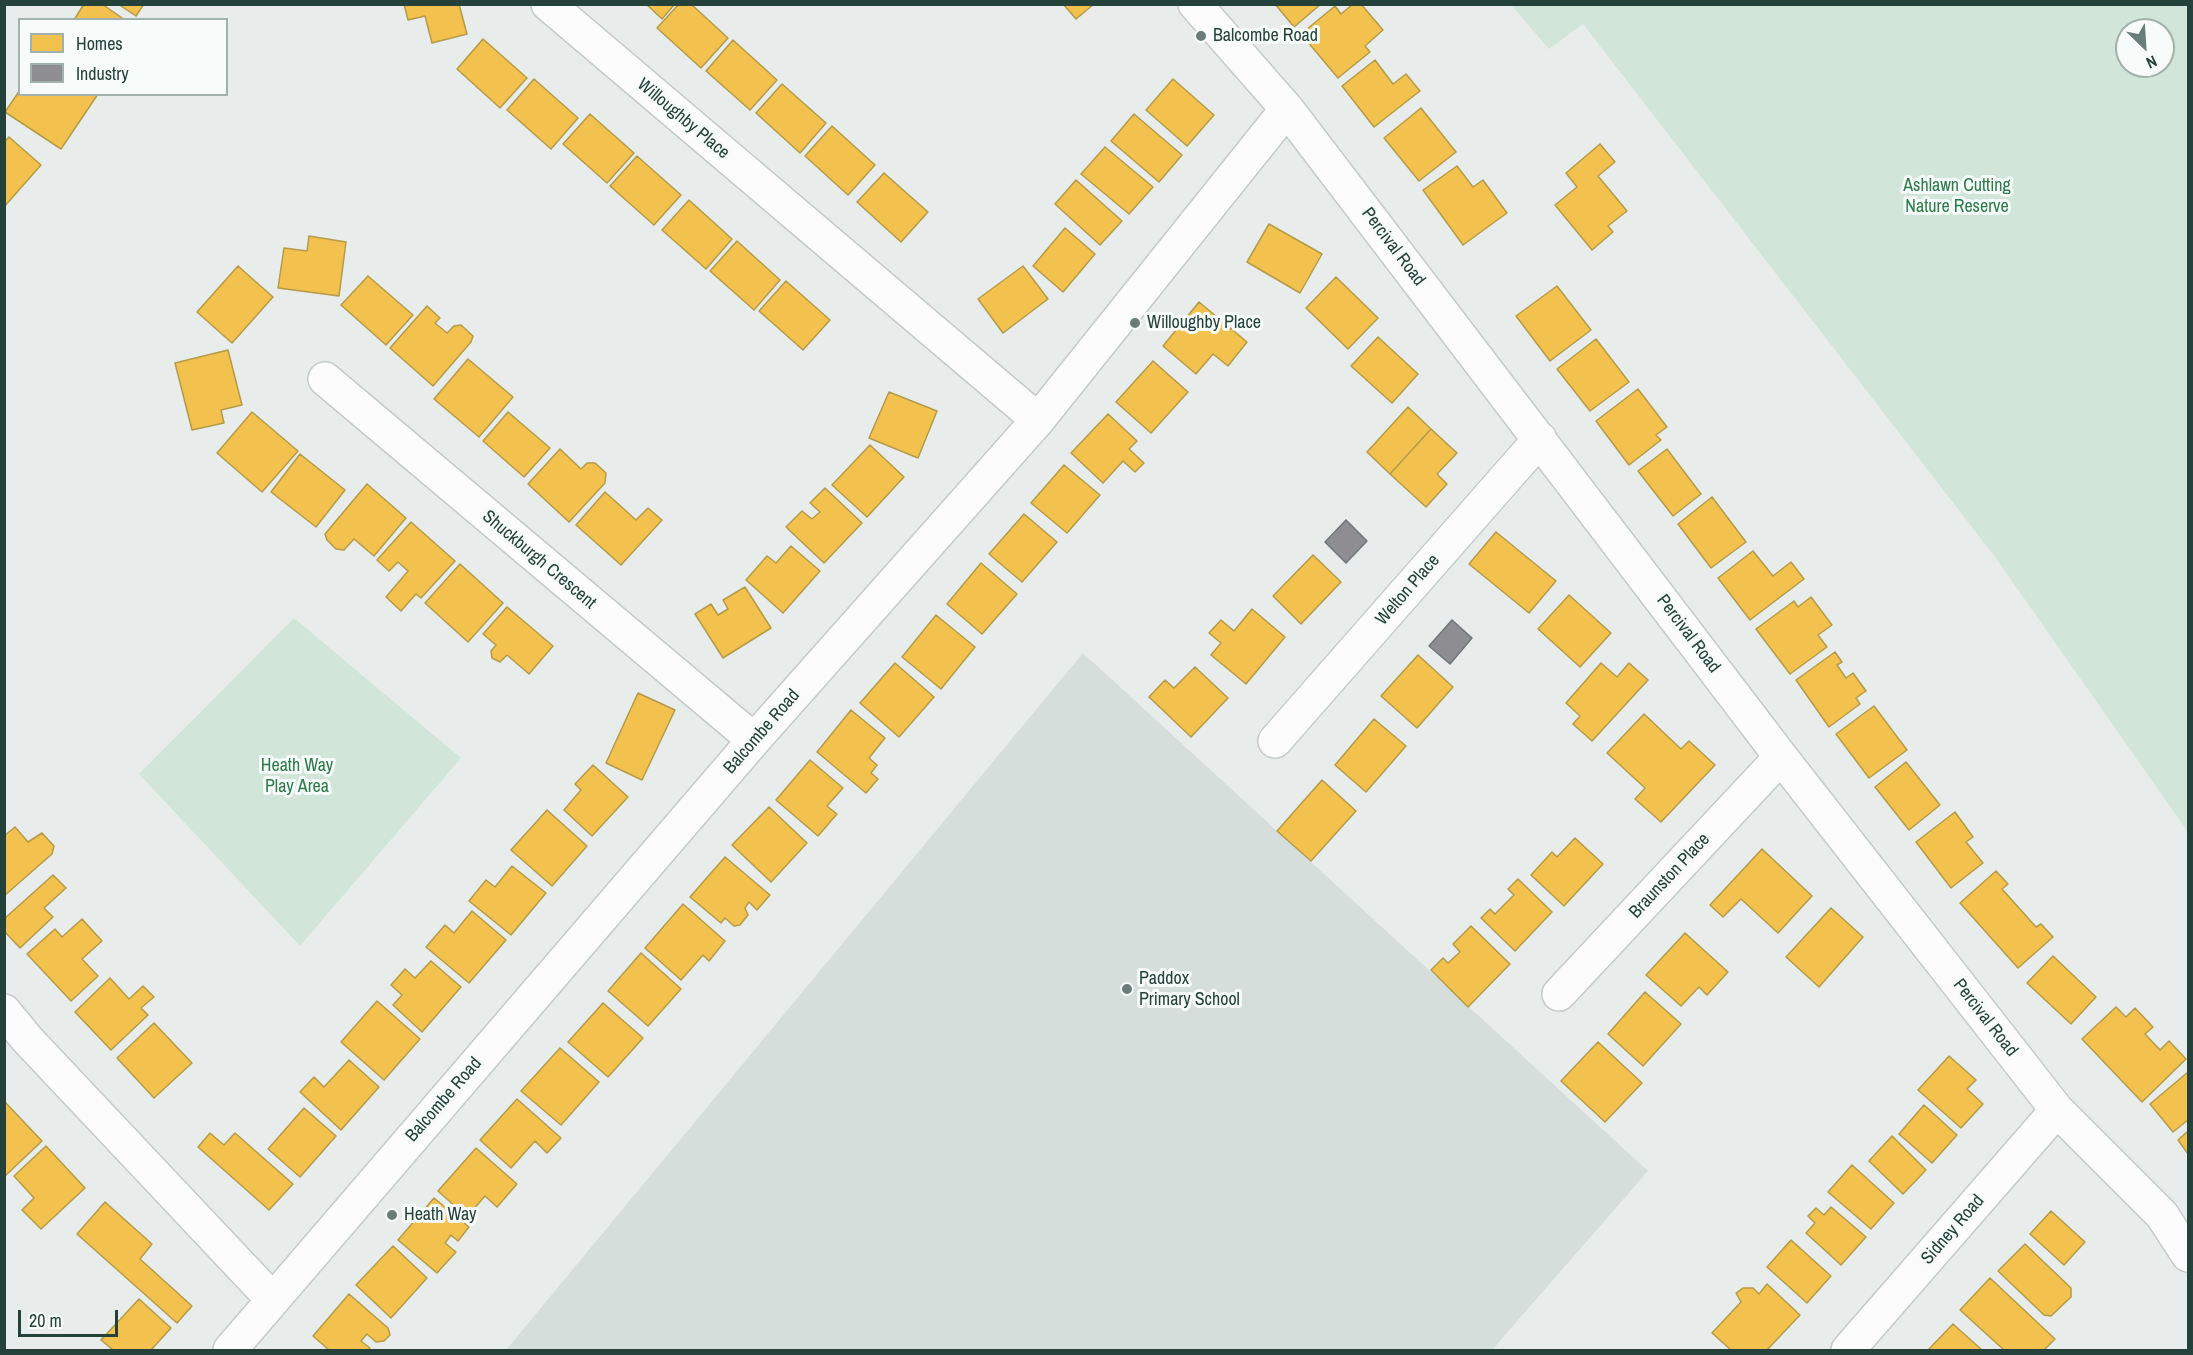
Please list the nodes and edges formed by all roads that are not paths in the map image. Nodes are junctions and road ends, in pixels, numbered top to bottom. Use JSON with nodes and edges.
{"nodes":[{"id":1,"x":548,"y":4,"type":"edge"},
{"id":2,"x":1195,"y":4,"type":"edge"},
{"id":3,"x":1287,"y":109,"type":"junction"},
{"id":4,"x":325,"y":380,"type":"dead end"},
{"id":5,"x":1038,"y":420,"type":"junction"},
{"id":6,"x":1540,"y":439,"type":"junction"},
{"id":7,"x":754,"y":740,"type":"junction"},
{"id":8,"x":1275,"y":741,"type":"dead end"},
{"id":9,"x":1781,"y":757,"type":"junction"},
{"id":10,"x":1559,"y":994,"type":"dead end"},
{"id":11,"x":4,"y":1011,"type":"edge"},
{"id":12,"x":2057,"y":1110,"type":"junction"},
{"id":13,"x":2188,"y":1255,"type":"edge"},
{"id":14,"x":273,"y":1300,"type":"junction"},
{"id":15,"x":230,"y":1350,"type":"edge"},
{"id":16,"x":1848,"y":1350,"type":"edge"}],
"edges":[{"from":1,"to":5,"type":"street","name":"Willoughby Place"},
{"from":2,"to":3,"type":"street","name":"Percival Road"},
{"from":3,"to":5,"type":"street","name":"Balcombe Road"},
{"from":3,"to":6,"type":"street","name":"Percival Road"},
{"from":4,"to":7,"type":"street","name":"Shuckburgh Crescent"},
{"from":5,"to":7,"type":"street","name":"Balcombe Road"},
{"from":6,"to":8,"type":"street","name":"Welton Place"},
{"from":6,"to":9,"type":"street","name":"Percival Road"},
{"from":7,"to":14,"type":"street","name":"Balcombe Road"},
{"from":9,"to":10,"type":"street","name":"Braunston Place"},
{"from":9,"to":12,"type":"street","name":"Percival Road"},
{"from":11,"to":14,"type":"street"},
{"from":12,"to":13,"type":"street","name":"Percival Road"},
{"from":12,"to":16,"type":"street","name":"Sidney Road"},
{"from":14,"to":15,"type":"street","name":"Balcombe Road"}]}
